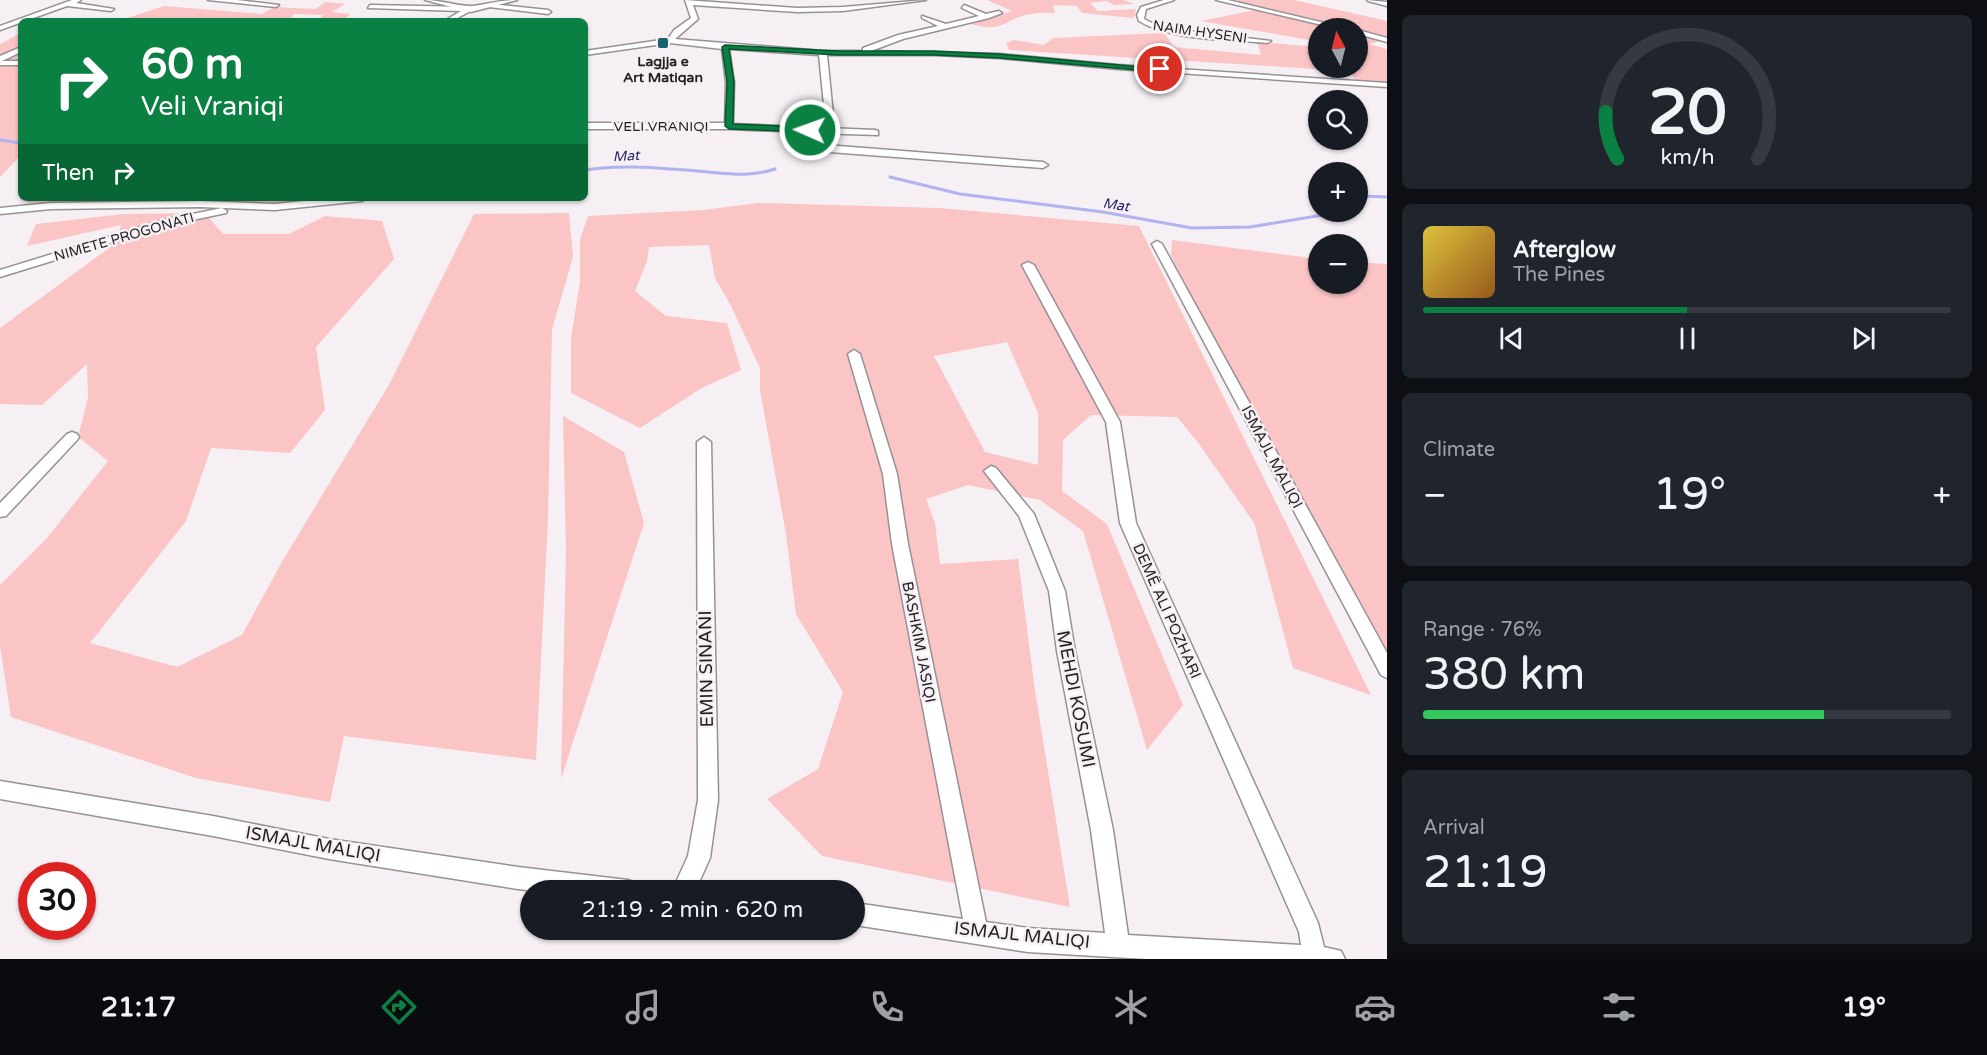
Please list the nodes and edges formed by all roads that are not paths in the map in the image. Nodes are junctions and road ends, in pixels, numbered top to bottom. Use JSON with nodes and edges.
{"nodes":[{"id":1,"x":46,"y":0,"type":"edge"},
{"id":2,"x":78,"y":0,"type":"edge"},
{"id":3,"x":211,"y":0,"type":"edge"},
{"id":4,"x":430,"y":0,"type":"edge"},
{"id":5,"x":512,"y":0,"type":"edge"},
{"id":6,"x":626,"y":0,"type":"edge"},
{"id":7,"x":774,"y":0,"type":"edge"},
{"id":8,"x":923,"y":0,"type":"edge"},
{"id":9,"x":1171,"y":0,"type":"edge"},
{"id":10,"x":1219,"y":0,"type":"edge"},
{"id":11,"x":1370,"y":0,"type":"edge"},
{"id":12,"x":689,"y":1,"type":"edge"},
{"id":13,"x":634,"y":2,"type":"dead end"},
{"id":14,"x":1386,"y":3,"type":"edge"},
{"id":15,"x":68,"y":4,"type":"junction"},
{"id":16,"x":276,"y":5,"type":"dead end"},
{"id":17,"x":491,"y":6,"type":"junction"},
{"id":18,"x":370,"y":7,"type":"dead end"},
{"id":19,"x":964,"y":7,"type":"dead end"},
{"id":20,"x":748,"y":8,"type":"junction"},
{"id":21,"x":111,"y":9,"type":"dead end"},
{"id":22,"x":471,"y":9,"type":"junction"},
{"id":23,"x":548,"y":12,"type":"dead end"},
{"id":24,"x":999,"y":13,"type":"dead end"},
{"id":25,"x":924,"y":17,"type":"dead end"},
{"id":26,"x":987,"y":17,"type":"junction"},
{"id":27,"x":24,"y":18,"type":"edge"},
{"id":28,"x":453,"y":18,"type":"edge"},
{"id":29,"x":1308,"y":20,"type":"edge"},
{"id":30,"x":18,"y":21,"type":"edge"},
{"id":31,"x":947,"y":27,"type":"junction"},
{"id":32,"x":0,"y":28,"type":"edge"},
{"id":33,"x":1368,"y":35,"type":"edge"},
{"id":34,"x":1387,"y":40,"type":"edge"},
{"id":35,"x":670,"y":41,"type":"junction"},
{"id":36,"x":1267,"y":41,"type":"dead end"},
{"id":37,"x":725,"y":47,"type":"junction"},
{"id":38,"x":18,"y":51,"type":"edge"},
{"id":39,"x":588,"y":53,"type":"edge"},
{"id":40,"x":823,"y":53,"type":"junction"},
{"id":41,"x":853,"y":54,"type":"junction"},
{"id":42,"x":0,"y":61,"type":"edge"},
{"id":43,"x":18,"y":63,"type":"edge"},
{"id":44,"x":1387,"y":85,"type":"edge"},
{"id":45,"x":829,"y":115,"type":"dead end"},
{"id":46,"x":588,"y":126,"type":"edge"},
{"id":47,"x":729,"y":126,"type":"junction"},
{"id":48,"x":810,"y":130,"type":"junction"},
{"id":49,"x":875,"y":133,"type":"dead end"},
{"id":50,"x":1043,"y":165,"type":"dead end"},
{"id":51,"x":18,"y":199,"type":"edge"},
{"id":52,"x":334,"y":201,"type":"edge"},
{"id":53,"x":249,"y":207,"type":"junction"},
{"id":54,"x":4,"y":211,"type":"edge"},
{"id":55,"x":1157,"y":244,"type":"dead end"},
{"id":56,"x":1028,"y":265,"type":"dead end"},
{"id":57,"x":0,"y":274,"type":"edge"},
{"id":58,"x":854,"y":354,"type":"dead end"},
{"id":59,"x":72,"y":437,"type":"dead end"},
{"id":60,"x":704,"y":442,"type":"dead end"},
{"id":61,"x":991,"y":471,"type":"dead end"},
{"id":62,"x":0,"y":512,"type":"edge"},
{"id":63,"x":1387,"y":670,"type":"edge"},
{"id":64,"x":0,"y":790,"type":"edge"},
{"id":65,"x":535,"y":880,"type":"edge"},
{"id":66,"x":688,"y":880,"type":"edge"},
{"id":67,"x":865,"y":915,"type":"edge"},
{"id":68,"x":976,"y":932,"type":"junction"},
{"id":69,"x":1118,"y":944,"type":"junction"},
{"id":70,"x":1324,"y":958,"type":"edge"}],
"edges":[{"from":1,"to":15,"type":"street"},
{"from":2,"to":15,"type":"street"},
{"from":3,"to":16,"type":"street"},
{"from":4,"to":22,"type":"street"},
{"from":5,"to":17,"type":"street"},
{"from":6,"to":13,"type":"street"},
{"from":7,"to":20,"type":"street"},
{"from":8,"to":20,"type":"street"},
{"from":9,"to":36,"type":"street","name":"NAIM HYSENI"},
{"from":10,"to":29,"type":"street"},
{"from":11,"to":14,"type":"street"},
{"from":12,"to":20,"type":"street"},
{"from":12,"to":35,"type":"street"},
{"from":15,"to":21,"type":"street"},
{"from":15,"to":27,"type":"street"},
{"from":17,"to":22,"type":"street"},
{"from":17,"to":23,"type":"street"},
{"from":18,"to":22,"type":"street"},
{"from":19,"to":26,"type":"street"},
{"from":22,"to":28,"type":"street"},
{"from":24,"to":26,"type":"street"},
{"from":25,"to":31,"type":"street"},
{"from":26,"to":31,"type":"street"},
{"from":30,"to":32,"type":"street"},
{"from":31,"to":41,"type":"street"},
{"from":33,"to":34,"type":"street"},
{"from":35,"to":37,"type":"street"},
{"from":35,"to":39,"type":"street"},
{"from":37,"to":40,"type":"street"},
{"from":37,"to":47,"type":"street","name":"VELI VRANIQI"},
{"from":38,"to":42,"type":"street"},
{"from":40,"to":41,"type":"street"},
{"from":40,"to":45,"type":"street"},
{"from":41,"to":44,"type":"street"},
{"from":42,"to":43,"type":"street"},
{"from":46,"to":47,"type":"street","name":"VELI VRANIQI"},
{"from":47,"to":48,"type":"street"},
{"from":48,"to":49,"type":"street"},
{"from":48,"to":50,"type":"street"},
{"from":51,"to":54,"type":"street"},
{"from":52,"to":53,"type":"street"},
{"from":53,"to":54,"type":"street"},
{"from":53,"to":57,"type":"street","name":"NIMETE PROGONATI"},
{"from":55,"to":63,"type":"street","name":"ISMAJL MALIQI"},
{"from":56,"to":70,"type":"street","name":"DEMË ALI POZHARI"},
{"from":58,"to":68,"type":"street","name":"BASHKIM JASIQI"},
{"from":59,"to":62,"type":"street"},
{"from":60,"to":66,"type":"street","name":"EMIN SINANI"},
{"from":61,"to":69,"type":"street","name":"MEHDI KOSUMI"},
{"from":64,"to":65,"type":"street","name":"ISMAJL MALIQI"},
{"from":67,"to":68,"type":"street","name":"ISMAJL MALIQI"},
{"from":68,"to":69,"type":"street","name":"ISMAJL MALIQI"},
{"from":69,"to":70,"type":"street","name":"ISMAJL MALIQI"}]}
